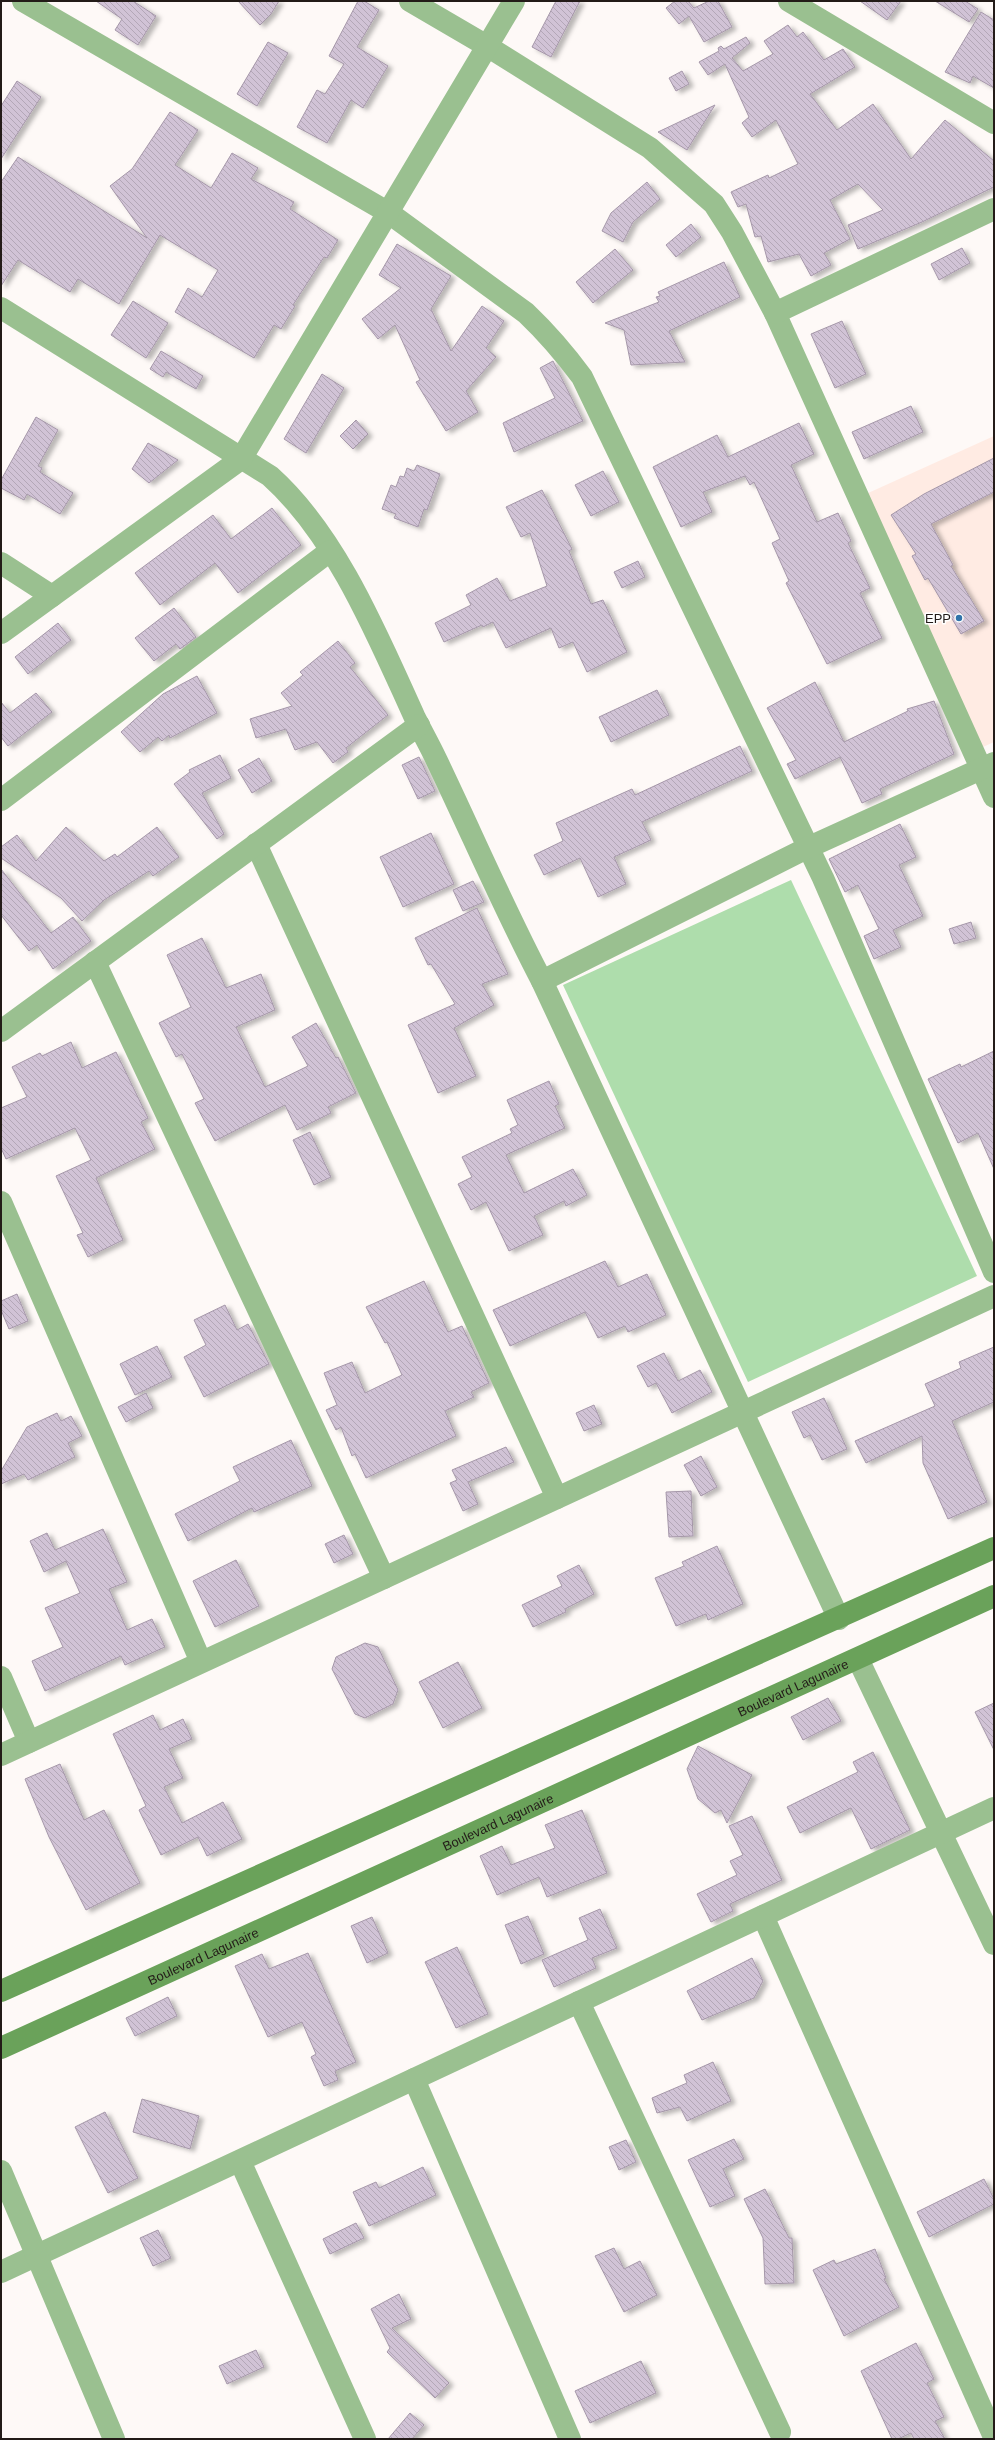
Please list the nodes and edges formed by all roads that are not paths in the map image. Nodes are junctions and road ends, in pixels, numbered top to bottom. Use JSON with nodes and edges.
{"nodes":[{"id":1,"x":23,"y":1,"type":"edge"},
{"id":2,"x":410,"y":1,"type":"edge"},
{"id":3,"x":514,"y":1,"type":"edge"},
{"id":4,"x":789,"y":1,"type":"edge"},
{"id":5,"x":487,"y":46,"type":"junction"},
{"id":6,"x":994,"y":123,"type":"edge"},
{"id":7,"x":994,"y":209,"type":"edge"},
{"id":8,"x":389,"y":213,"type":"junction"},
{"id":9,"x":1,"y":308,"type":"edge"},
{"id":10,"x":775,"y":313,"type":"junction"},
{"id":11,"x":241,"y":459,"type":"junction"},
{"id":12,"x":330,"y":551,"type":"junction"},
{"id":13,"x":1,"y":563,"type":"edge"},
{"id":14,"x":52,"y":596,"type":"junction"},
{"id":15,"x":1,"y":633,"type":"edge"},
{"id":16,"x":419,"y":725,"type":"junction"},
{"id":17,"x":987,"y":766,"type":"edge"},
{"id":18,"x":994,"y":797,"type":"edge"},
{"id":19,"x":1,"y":800,"type":"edge"},
{"id":20,"x":256,"y":844,"type":"junction"},
{"id":21,"x":807,"y":848,"type":"junction"},
{"id":22,"x":95,"y":962,"type":"junction"},
{"id":23,"x":542,"y":981,"type":"junction"},
{"id":24,"x":1,"y":1031,"type":"edge"},
{"id":25,"x":1,"y":1202,"type":"edge"},
{"id":26,"x":994,"y":1272,"type":"edge"},
{"id":27,"x":994,"y":1296,"type":"edge"},
{"id":28,"x":742,"y":1413,"type":"junction"},
{"id":29,"x":557,"y":1498,"type":"junction"},
{"id":30,"x":994,"y":1548,"type":"edge"},
{"id":31,"x":384,"y":1578,"type":"junction"},
{"id":32,"x":994,"y":1596,"type":"edge"},
{"id":33,"x":840,"y":1619,"type":"junction"},
{"id":34,"x":858,"y":1659,"type":"junction"},
{"id":35,"x":202,"y":1662,"type":"junction"},
{"id":36,"x":1,"y":1677,"type":"edge"},
{"id":37,"x":29,"y":1742,"type":"junction"},
{"id":38,"x":1,"y":1755,"type":"edge"},
{"id":39,"x":994,"y":1808,"type":"edge"},
{"id":40,"x":941,"y":1833,"type":"junction"},
{"id":41,"x":763,"y":1916,"type":"junction"},
{"id":42,"x":994,"y":1944,"type":"edge"},
{"id":43,"x":1,"y":1991,"type":"edge"},
{"id":44,"x":579,"y":2002,"type":"junction"},
{"id":45,"x":1,"y":2048,"type":"edge"},
{"id":46,"x":414,"y":2079,"type":"junction"},
{"id":47,"x":240,"y":2161,"type":"junction"},
{"id":48,"x":1,"y":2171,"type":"edge"},
{"id":49,"x":37,"y":2256,"type":"junction"},
{"id":50,"x":1,"y":2272,"type":"edge"},
{"id":51,"x":780,"y":2432,"type":"dead end"},
{"id":52,"x":994,"y":2437,"type":"edge"},
{"id":53,"x":114,"y":2439,"type":"edge"},
{"id":54,"x":365,"y":2439,"type":"edge"},
{"id":55,"x":570,"y":2439,"type":"edge"}],
"edges":[{"from":1,"to":8,"type":"street"},
{"from":2,"to":5,"type":"street"},
{"from":3,"to":5,"type":"street"},
{"from":4,"to":6,"type":"street"},
{"from":5,"to":8,"type":"street"},
{"from":5,"to":10,"type":"street"},
{"from":7,"to":10,"type":"street"},
{"from":8,"to":11,"type":"street"},
{"from":8,"to":21,"type":"street"},
{"from":9,"to":11,"type":"street"},
{"from":10,"to":17,"type":"street"},
{"from":11,"to":12,"type":"street"},
{"from":11,"to":14,"type":"street"},
{"from":12,"to":16,"type":"street"},
{"from":12,"to":19,"type":"street"},
{"from":13,"to":14,"type":"street"},
{"from":14,"to":15,"type":"street"},
{"from":16,"to":20,"type":"street"},
{"from":16,"to":23,"type":"street"},
{"from":17,"to":18,"type":"street"},
{"from":17,"to":21,"type":"street"},
{"from":20,"to":22,"type":"street"},
{"from":20,"to":29,"type":"street"},
{"from":21,"to":23,"type":"street"},
{"from":21,"to":26,"type":"street"},
{"from":22,"to":24,"type":"street"},
{"from":22,"to":31,"type":"street"},
{"from":23,"to":28,"type":"street"},
{"from":25,"to":35,"type":"street"},
{"from":27,"to":28,"type":"street"},
{"from":28,"to":29,"type":"street"},
{"from":28,"to":33,"type":"street"},
{"from":29,"to":31,"type":"street"},
{"from":30,"to":33,"type":"main road"},
{"from":31,"to":35,"type":"street"},
{"from":32,"to":34,"type":"main road","name":"Boulevard Lagunaire"},
{"from":33,"to":43,"type":"main road"},
{"from":34,"to":40,"type":"street"},
{"from":34,"to":45,"type":"main road","name":"Boulevard Lagunaire"},
{"from":35,"to":37,"type":"street"},
{"from":36,"to":37,"type":"street"},
{"from":37,"to":38,"type":"street"},
{"from":39,"to":40,"type":"street"},
{"from":40,"to":41,"type":"street"},
{"from":40,"to":42,"type":"street"},
{"from":41,"to":44,"type":"street"},
{"from":41,"to":52,"type":"street"},
{"from":44,"to":46,"type":"street"},
{"from":44,"to":51,"type":"street"},
{"from":46,"to":47,"type":"street"},
{"from":46,"to":55,"type":"street"},
{"from":47,"to":49,"type":"street"},
{"from":47,"to":54,"type":"street"},
{"from":48,"to":49,"type":"street"},
{"from":49,"to":50,"type":"street"},
{"from":49,"to":53,"type":"street"}]}
